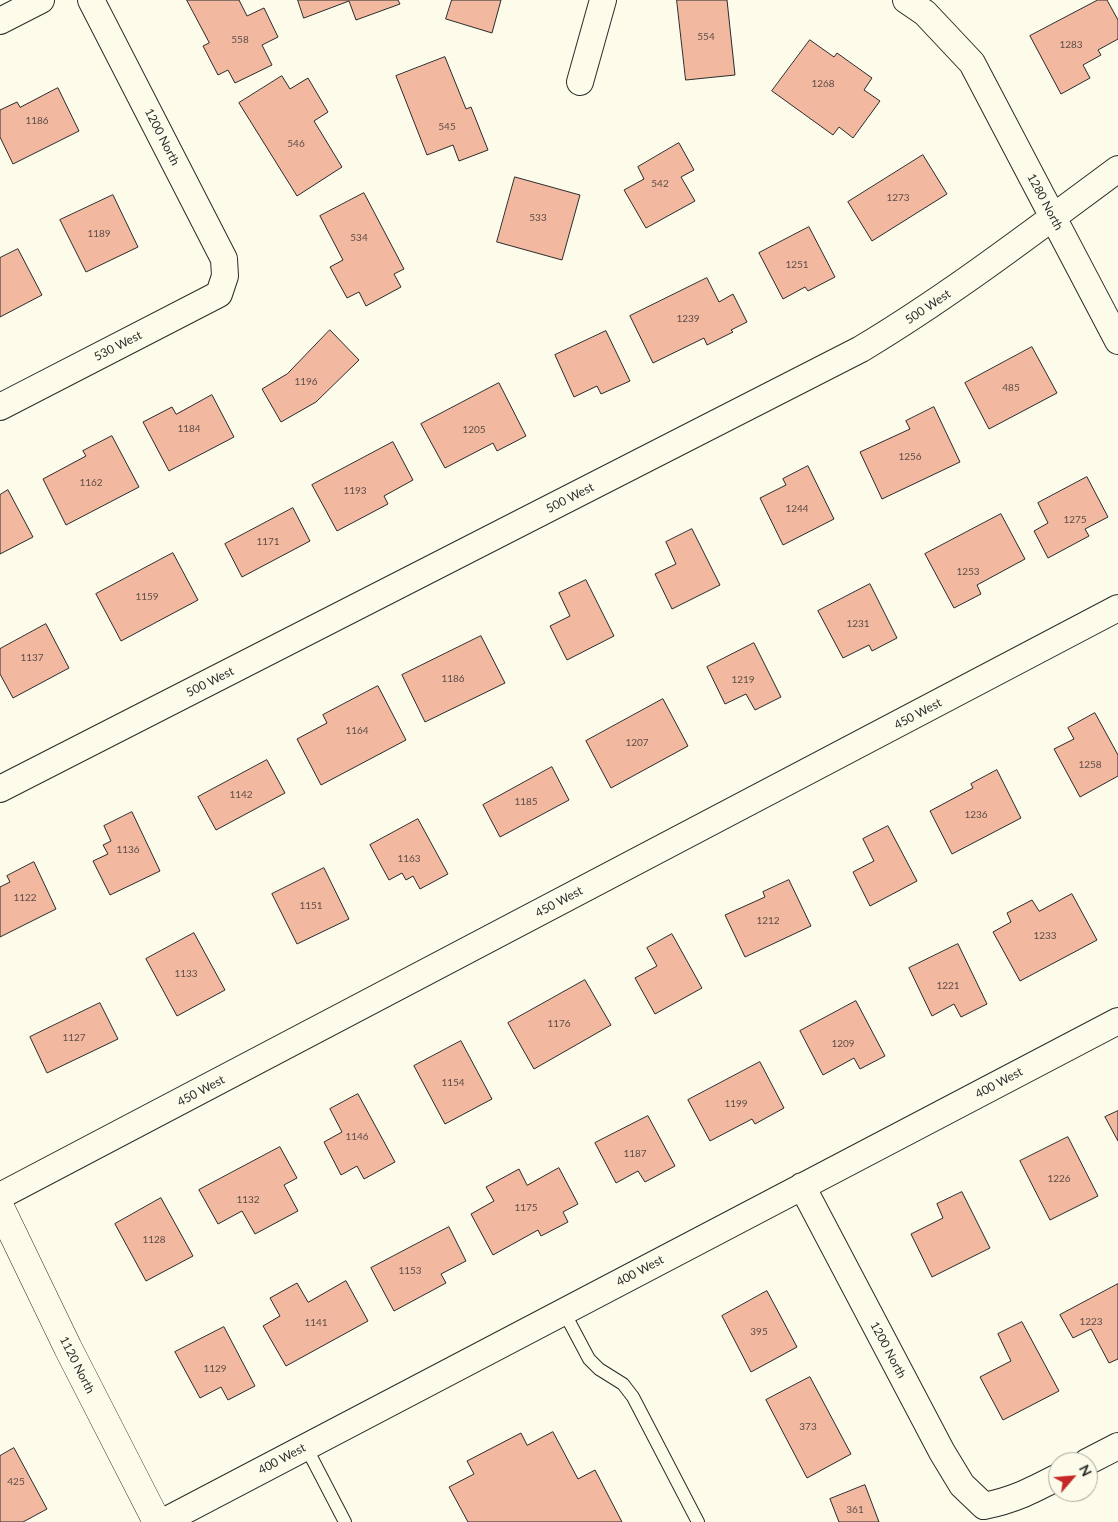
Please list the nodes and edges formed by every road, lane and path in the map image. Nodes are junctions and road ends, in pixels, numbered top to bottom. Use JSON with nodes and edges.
{"nodes":[{"id":1,"x":41,"y":0,"type":"edge"},
{"id":2,"x":91,"y":0,"type":"edge"},
{"id":3,"x":603,"y":0,"type":"edge"},
{"id":4,"x":906,"y":0,"type":"edge"},
{"id":5,"x":0,"y":21,"type":"edge"},
{"id":6,"x":580,"y":82,"type":"dead end"},
{"id":7,"x":1118,"y":169,"type":"edge"},
{"id":8,"x":1053,"y":217,"type":"junction"},
{"id":9,"x":225,"y":276,"type":"joint"},
{"id":10,"x":1118,"y":341,"type":"edge"},
{"id":11,"x":0,"y":407,"type":"edge"},
{"id":12,"x":1118,"y":608,"type":"edge"},
{"id":13,"x":0,"y":789,"type":"edge"},
{"id":14,"x":1118,"y":1021,"type":"edge"},
{"id":15,"x":802,"y":1186,"type":"junction"},
{"id":16,"x":0,"y":1196,"type":"edge"},
{"id":17,"x":0,"y":1207,"type":"edge"},
{"id":18,"x":564,"y":1312,"type":"junction"},
{"id":19,"x":1118,"y":1446,"type":"edge"},
{"id":20,"x":306,"y":1447,"type":"junction"},
{"id":21,"x":1098,"y":1456,"type":"edge"},
{"id":22,"x":1048,"y":1482,"type":"edge"},
{"id":23,"x":157,"y":1522,"type":"edge"},
{"id":24,"x":163,"y":1522,"type":"edge"},
{"id":25,"x":345,"y":1522,"type":"edge"},
{"id":26,"x":698,"y":1522,"type":"edge"}],
"edges":[{"from":1,"to":5,"type":"street"},
{"from":2,"to":9,"type":"street","name":"1200 North"},
{"from":3,"to":6,"type":"street"},
{"from":4,"to":8,"type":"street","name":"1280 North"},
{"from":7,"to":8,"type":"street","name":"500 West"},
{"from":8,"to":10,"type":"street","name":"1280 North"},
{"from":8,"to":13,"type":"street","name":"500 West"},
{"from":9,"to":11,"type":"street","name":"530 West"},
{"from":12,"to":16,"type":"street","name":"450 West"},
{"from":14,"to":15,"type":"street","name":"400 West"},
{"from":15,"to":18,"type":"street","name":"400 West"},
{"from":15,"to":22,"type":"street","name":"1200 North"},
{"from":17,"to":23,"type":"street","name":"1120 North"},
{"from":18,"to":20,"type":"street","name":"400 West"},
{"from":18,"to":26,"type":"lane"},
{"from":19,"to":21,"type":"street"},
{"from":20,"to":24,"type":"street","name":"400 West"},
{"from":20,"to":25,"type":"lane"}]}
